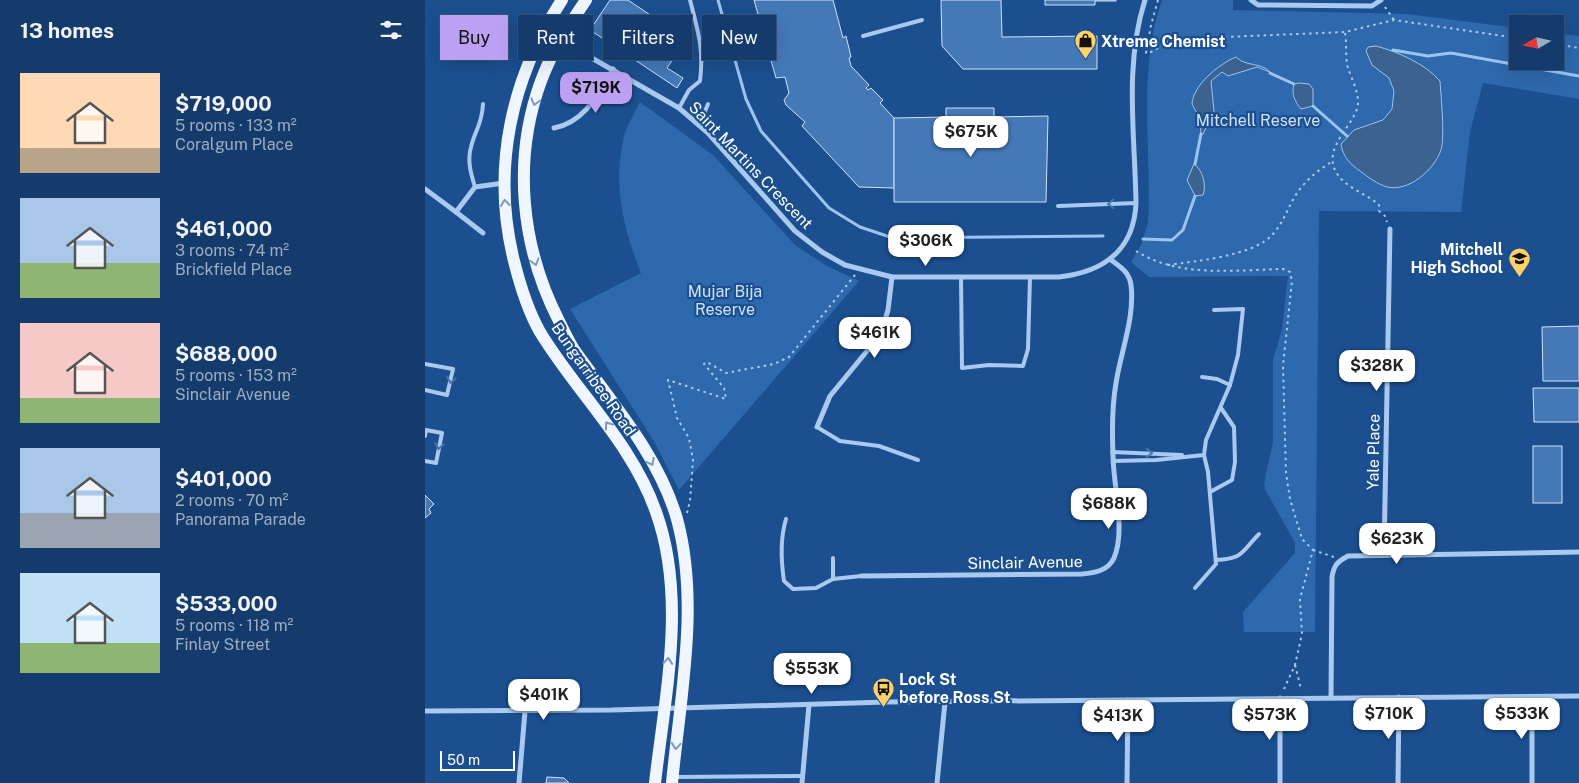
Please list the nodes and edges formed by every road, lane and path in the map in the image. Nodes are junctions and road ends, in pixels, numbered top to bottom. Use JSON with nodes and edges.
{"nodes":[{"id":1,"x":562,"y":0,"type":"edge"},
{"id":2,"x":586,"y":0,"type":"edge"},
{"id":3,"x":690,"y":0,"type":"edge"},
{"id":4,"x":1145,"y":0,"type":"edge"},
{"id":5,"x":1158,"y":0,"type":"edge"},
{"id":6,"x":1251,"y":0,"type":"edge"},
{"id":7,"x":1381,"y":0,"type":"edge"},
{"id":8,"x":576,"y":15,"type":"edge"},
{"id":9,"x":922,"y":20,"type":"dead end"},
{"id":10,"x":1394,"y":20,"type":"junction"},
{"id":11,"x":1345,"y":32,"type":"junction"},
{"id":12,"x":863,"y":36,"type":"dead end"},
{"id":13,"x":1509,"y":37,"type":"edge"},
{"id":14,"x":1564,"y":46,"type":"edge"},
{"id":15,"x":1579,"y":48,"type":"edge"},
{"id":16,"x":593,"y":59,"type":"edge"},
{"id":17,"x":551,"y":60,"type":"edge"},
{"id":18,"x":613,"y":70,"type":"junction"},
{"id":19,"x":483,"y":104,"type":"dead end"},
{"id":20,"x":708,"y":104,"type":"dead end"},
{"id":21,"x":679,"y":108,"type":"junction"},
{"id":22,"x":699,"y":126,"type":"junction"},
{"id":23,"x":555,"y":128,"type":"dead end"},
{"id":24,"x":1333,"y":161,"type":"junction"},
{"id":25,"x":504,"y":183,"type":"junction"},
{"id":26,"x":475,"y":187,"type":"junction"},
{"id":27,"x":425,"y":188,"type":"edge"},
{"id":28,"x":1136,"y":203,"type":"junction"},
{"id":29,"x":1058,"y":206,"type":"dead end"},
{"id":30,"x":456,"y":212,"type":"junction"},
{"id":31,"x":1385,"y":216,"type":"dead end"},
{"id":32,"x":1390,"y":229,"type":"dead end"},
{"id":33,"x":483,"y":233,"type":"dead end"},
{"id":34,"x":1136,"y":251,"type":"dead end"},
{"id":35,"x":1110,"y":260,"type":"junction"},
{"id":36,"x":1168,"y":265,"type":"junction"},
{"id":37,"x":858,"y":270,"type":"junction"},
{"id":38,"x":892,"y":277,"type":"junction"},
{"id":39,"x":961,"y":277,"type":"junction"},
{"id":40,"x":1030,"y":277,"type":"junction"},
{"id":41,"x":1214,"y":310,"type":"dead end"},
{"id":42,"x":425,"y":364,"type":"edge"},
{"id":43,"x":1202,"y":377,"type":"dead end"},
{"id":44,"x":1230,"y":385,"type":"junction"},
{"id":45,"x":425,"y":390,"type":"edge"},
{"id":46,"x":1221,"y":408,"type":"junction"},
{"id":47,"x":817,"y":427,"type":"joint"},
{"id":48,"x":425,"y":436,"type":"edge"},
{"id":49,"x":1112,"y":452,"type":"junction"},
{"id":50,"x":1204,"y":455,"type":"junction"},
{"id":51,"x":1184,"y":456,"type":"junction"},
{"id":52,"x":918,"y":460,"type":"dead end"},
{"id":53,"x":425,"y":461,"type":"edge"},
{"id":54,"x":1113,"y":461,"type":"junction"},
{"id":55,"x":1210,"y":492,"type":"junction"},
{"id":56,"x":786,"y":519,"type":"dead end"},
{"id":57,"x":685,"y":520,"type":"dead end"},
{"id":58,"x":1259,"y":534,"type":"dead end"},
{"id":59,"x":1313,"y":550,"type":"junction"},
{"id":60,"x":1579,"y":552,"type":"edge"},
{"id":61,"x":1384,"y":555,"type":"junction"},
{"id":62,"x":833,"y":558,"type":"dead end"},
{"id":63,"x":1341,"y":559,"type":"junction"},
{"id":64,"x":1216,"y":560,"type":"junction"},
{"id":65,"x":861,"y":576,"type":"joint"},
{"id":66,"x":833,"y":580,"type":"junction"},
{"id":67,"x":1195,"y":588,"type":"dead end"},
{"id":68,"x":1295,"y":665,"type":"junction"},
{"id":69,"x":1284,"y":689,"type":"dead end"},
{"id":70,"x":1301,"y":689,"type":"dead end"},
{"id":71,"x":1579,"y":696,"type":"edge"},
{"id":72,"x":1399,"y":697,"type":"junction"},
{"id":73,"x":1280,"y":698,"type":"junction"},
{"id":74,"x":1331,"y":698,"type":"junction"},
{"id":75,"x":1532,"y":698,"type":"junction"},
{"id":76,"x":1128,"y":700,"type":"junction"},
{"id":77,"x":945,"y":702,"type":"junction"},
{"id":78,"x":809,"y":705,"type":"junction"},
{"id":79,"x":679,"y":708,"type":"junction"},
{"id":80,"x":663,"y":709,"type":"junction"},
{"id":81,"x":425,"y":711,"type":"edge"},
{"id":82,"x":525,"y":711,"type":"junction"},
{"id":83,"x":803,"y":776,"type":"junction"},
{"id":84,"x":673,"y":780,"type":"edge"},
{"id":85,"x":519,"y":783,"type":"edge"},
{"id":86,"x":655,"y":783,"type":"edge"},
{"id":87,"x":803,"y":783,"type":"edge"},
{"id":88,"x":937,"y":783,"type":"edge"},
{"id":89,"x":1127,"y":783,"type":"edge"},
{"id":90,"x":1280,"y":783,"type":"edge"},
{"id":91,"x":1398,"y":783,"type":"edge"},
{"id":92,"x":1532,"y":783,"type":"edge"}],
"edges":[{"from":1,"to":25,"type":"main road","name":"Bungarribee Road"},
{"from":2,"to":8,"type":"main road","name":"Bungarribee Road"},
{"from":3,"to":21,"type":"lane"},
{"from":4,"to":28,"type":"street","name":"Saint Martins Crescent"},
{"from":5,"to":11,"type":"path"},
{"from":6,"to":7,"type":"street"},
{"from":7,"to":10,"type":"path"},
{"from":9,"to":12,"type":"lane"},
{"from":10,"to":11,"type":"path"},
{"from":10,"to":13,"type":"path"},
{"from":11,"to":24,"type":"path"},
{"from":14,"to":15,"type":"path"},
{"from":16,"to":18,"type":"street","name":"Saint Martins Crescent"},
{"from":17,"to":79,"type":"main road","name":"Bungarribee Road","one_way":true},
{"from":18,"to":21,"type":"street","name":"Saint Martins Crescent"},
{"from":18,"to":23,"type":"street"},
{"from":19,"to":26,"type":"lane"},
{"from":20,"to":22,"type":"lane"},
{"from":21,"to":22,"type":"street","name":"Saint Martins Crescent"},
{"from":22,"to":37,"type":"street","name":"Saint Martins Crescent"},
{"from":24,"to":31,"type":"path"},
{"from":24,"to":36,"type":"path"},
{"from":25,"to":26,"type":"street"},
{"from":80,"to":25,"type":"main road","name":"Bungarribee Road","one_way":true},
{"from":26,"to":30,"type":"street"},
{"from":27,"to":30,"type":"street"},
{"from":28,"to":29,"type":"lane","one_way":true},
{"from":28,"to":35,"type":"street","name":"Saint Martins Crescent"},
{"from":30,"to":33,"type":"street"},
{"from":32,"to":61,"type":"street","name":"Yale Place"},
{"from":34,"to":36,"type":"path"},
{"from":35,"to":40,"type":"street","name":"Saint Martins Crescent"},
{"from":35,"to":49,"type":"street","name":"Sinclair Avenue"},
{"from":36,"to":59,"type":"path"},
{"from":37,"to":38,"type":"street","name":"Saint Martins Crescent"},
{"from":37,"to":57,"type":"path"},
{"from":38,"to":39,"type":"street","name":"Saint Martins Crescent"},
{"from":38,"to":47,"type":"street"},
{"from":39,"to":40,"type":"street","name":"Saint Martins Crescent"},
{"from":39,"to":40,"type":"lane"},
{"from":41,"to":44,"type":"lane"},
{"from":42,"to":45,"type":"lane","one_way":true},
{"from":43,"to":44,"type":"lane"},
{"from":44,"to":46,"type":"lane"},
{"from":46,"to":50,"type":"lane"},
{"from":46,"to":55,"type":"lane"},
{"from":47,"to":52,"type":"lane"},
{"from":48,"to":53,"type":"lane","one_way":true},
{"from":49,"to":51,"type":"lane","one_way":true},
{"from":49,"to":54,"type":"street","name":"Sinclair Avenue"},
{"from":50,"to":51,"type":"lane"},
{"from":50,"to":55,"type":"lane"},
{"from":51,"to":54,"type":"lane"},
{"from":54,"to":65,"type":"street","name":"Sinclair Avenue"},
{"from":55,"to":64,"type":"lane"},
{"from":56,"to":66,"type":"lane"},
{"from":58,"to":64,"type":"lane"},
{"from":59,"to":63,"type":"path"},
{"from":59,"to":68,"type":"path"},
{"from":60,"to":61,"type":"street"},
{"from":61,"to":63,"type":"street"},
{"from":62,"to":66,"type":"lane"},
{"from":63,"to":74,"type":"street"},
{"from":64,"to":67,"type":"lane"},
{"from":65,"to":66,"type":"lane"},
{"from":68,"to":69,"type":"path"},
{"from":68,"to":70,"type":"path"},
{"from":71,"to":75,"type":"street"},
{"from":72,"to":74,"type":"street"},
{"from":72,"to":75,"type":"street"},
{"from":72,"to":91,"type":"street"},
{"from":73,"to":74,"type":"street"},
{"from":73,"to":76,"type":"street"},
{"from":73,"to":90,"type":"street"},
{"from":75,"to":92,"type":"street"},
{"from":76,"to":77,"type":"street"},
{"from":76,"to":89,"type":"street"},
{"from":77,"to":78,"type":"street"},
{"from":77,"to":88,"type":"street"},
{"from":78,"to":79,"type":"street"},
{"from":78,"to":83,"type":"street"},
{"from":79,"to":80,"type":"street"},
{"from":79,"to":84,"type":"main road","name":"Bungarribee Road","one_way":true},
{"from":80,"to":82,"type":"street"},
{"from":80,"to":86,"type":"main road","name":"Bungarribee Road"},
{"from":81,"to":82,"type":"street"},
{"from":82,"to":85,"type":"street"},
{"from":83,"to":84,"type":"lane"},
{"from":83,"to":87,"type":"street"}]}
